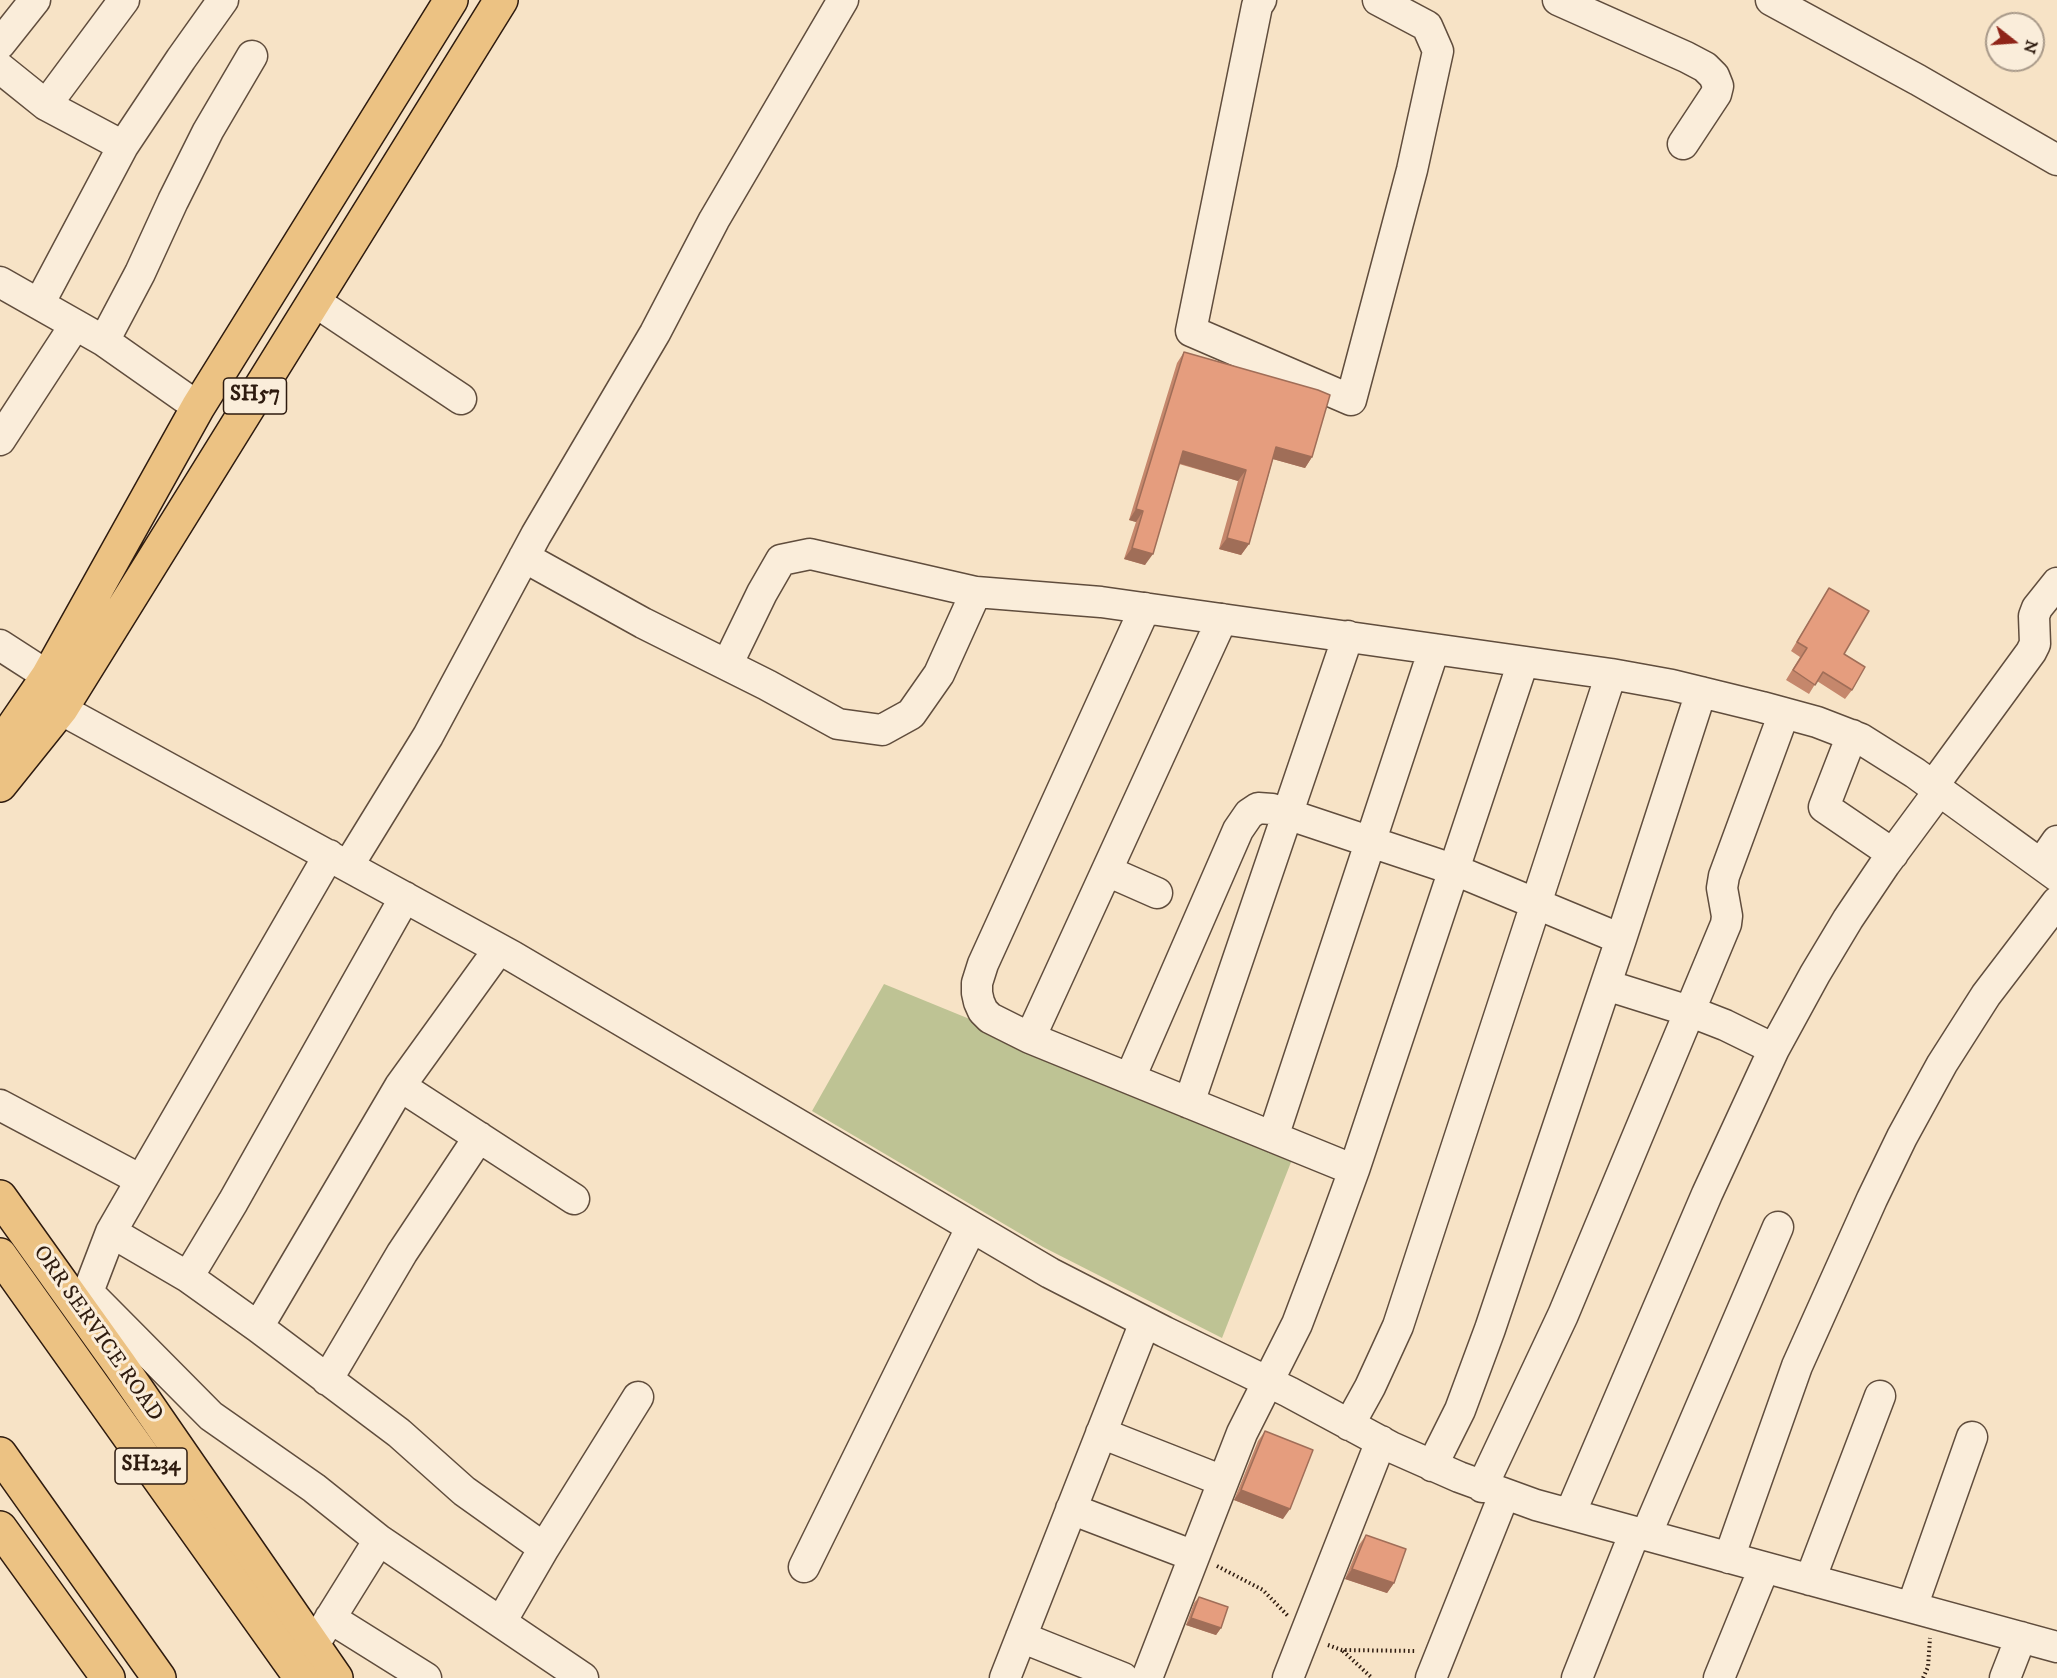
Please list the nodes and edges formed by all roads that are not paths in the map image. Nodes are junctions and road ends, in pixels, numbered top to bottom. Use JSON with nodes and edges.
{"nodes":[{"id":1,"x":35,"y":0,"type":"edge"},
{"id":2,"x":124,"y":0,"type":"edge"},
{"id":3,"x":224,"y":0,"type":"edge"},
{"id":4,"x":451,"y":0,"type":"edge"},
{"id":5,"x":501,"y":0,"type":"edge"},
{"id":6,"x":843,"y":0,"type":"edge"},
{"id":7,"x":1261,"y":0,"type":"edge"},
{"id":8,"x":1378,"y":0,"type":"edge"},
{"id":9,"x":1558,"y":0,"type":"edge"},
{"id":10,"x":1771,"y":0,"type":"edge"},
{"id":11,"x":0,"y":44,"type":"edge"},
{"id":12,"x":252,"y":56,"type":"dead end"},
{"id":13,"x":0,"y":68,"type":"edge"},
{"id":14,"x":46,"y":105,"type":"junction"},
{"id":15,"x":1683,"y":144,"type":"dead end"},
{"id":16,"x":123,"y":146,"type":"junction"},
{"id":17,"x":2057,"y":160,"type":"edge"},
{"id":18,"x":0,"y":282,"type":"edge"},
{"id":19,"x":314,"y":301,"type":"junction"},
{"id":20,"x":39,"y":304,"type":"junction"},
{"id":21,"x":75,"y":325,"type":"junction"},
{"id":22,"x":104,"y":341,"type":"junction"},
{"id":23,"x":461,"y":399,"type":"dead end"},
{"id":24,"x":198,"y":407,"type":"junction"},
{"id":25,"x":0,"y":440,"type":"edge"},
{"id":26,"x":524,"y":557,"type":"junction"},
{"id":27,"x":2057,"y":583,"type":"edge"},
{"id":28,"x":976,"y":592,"type":"junction"},
{"id":29,"x":1145,"y":608,"type":"junction"},
{"id":30,"x":1222,"y":619,"type":"junction"},
{"id":31,"x":1348,"y":636,"type":"junction"},
{"id":32,"x":0,"y":645,"type":"edge"},
{"id":33,"x":1434,"y":649,"type":"junction"},
{"id":34,"x":1523,"y":662,"type":"junction"},
{"id":35,"x":727,"y":665,"type":"junction"},
{"id":36,"x":1611,"y":674,"type":"junction"},
{"id":37,"x":1701,"y":692,"type":"junction"},
{"id":38,"x":48,"y":694,"type":"junction"},
{"id":39,"x":1784,"y":713,"type":"junction"},
{"id":40,"x":1852,"y":735,"type":"junction"},
{"id":41,"x":0,"y":746,"type":"edge"},
{"id":42,"x":0,"y":785,"type":"edge"},
{"id":43,"x":1936,"y":788,"type":"junction"},
{"id":44,"x":1288,"y":814,"type":"junction"},
{"id":45,"x":1370,"y":842,"type":"junction"},
{"id":46,"x":1893,"y":854,"type":"junction"},
{"id":47,"x":2051,"y":860,"type":"edge"},
{"id":48,"x":338,"y":861,"type":"junction"},
{"id":49,"x":1455,"y":870,"type":"junction"},
{"id":50,"x":1107,"y":871,"type":"junction"},
{"id":51,"x":1156,"y":893,"type":"dead end"},
{"id":52,"x":405,"y":897,"type":"junction"},
{"id":53,"x":2057,"y":902,"type":"edge"},
{"id":54,"x":1536,"y":904,"type":"junction"},
{"id":55,"x":1621,"y":939,"type":"junction"},
{"id":56,"x":499,"y":949,"type":"junction"},
{"id":57,"x":1606,"y":985,"type":"junction"},
{"id":58,"x":1689,"y":1011,"type":"junction"},
{"id":59,"x":1030,"y":1038,"type":"junction"},
{"id":60,"x":1774,"y":1049,"type":"junction"},
{"id":61,"x":1130,"y":1078,"type":"junction"},
{"id":62,"x":400,"y":1086,"type":"junction"},
{"id":63,"x":1189,"y":1103,"type":"junction"},
{"id":64,"x":0,"y":1105,"type":"edge"},
{"id":65,"x":479,"y":1137,"type":"junction"},
{"id":66,"x":1273,"y":1137,"type":"junction"},
{"id":67,"x":1354,"y":1170,"type":"junction"},
{"id":68,"x":141,"y":1180,"type":"junction"},
{"id":69,"x":0,"y":1197,"type":"edge"},
{"id":70,"x":574,"y":1199,"type":"dead end"},
{"id":71,"x":1778,"y":1227,"type":"dead end"},
{"id":72,"x":971,"y":1228,"type":"junction"},
{"id":73,"x":111,"y":1232,"type":"junction"},
{"id":74,"x":0,"y":1255,"type":"edge"},
{"id":75,"x":188,"y":1277,"type":"junction"},
{"id":76,"x":1145,"y":1322,"type":"junction"},
{"id":77,"x":258,"y":1327,"type":"junction"},
{"id":78,"x":327,"y":1380,"type":"junction"},
{"id":79,"x":1268,"y":1382,"type":"junction"},
{"id":80,"x":1880,"y":1396,"type":"dead end"},
{"id":81,"x":638,"y":1397,"type":"dead end"},
{"id":82,"x":1349,"y":1425,"type":"junction"},
{"id":83,"x":1101,"y":1433,"type":"junction"},
{"id":84,"x":1971,"y":1437,"type":"dead end"},
{"id":85,"x":1381,"y":1441,"type":"junction"},
{"id":86,"x":0,"y":1454,"type":"edge"},
{"id":87,"x":1432,"y":1466,"type":"junction"},
{"id":88,"x":1223,"y":1481,"type":"junction"},
{"id":89,"x":1493,"y":1491,"type":"junction"},
{"id":90,"x":1071,"y":1509,"type":"junction"},
{"id":91,"x":1570,"y":1514,"type":"junction"},
{"id":92,"x":1640,"y":1534,"type":"junction"},
{"id":93,"x":3,"y":1535,"type":"edge"},
{"id":94,"x":379,"y":1540,"type":"junction"},
{"id":95,"x":544,"y":1548,"type":"junction"},
{"id":96,"x":1194,"y":1556,"type":"junction"},
{"id":97,"x":1729,"y":1558,"type":"junction"},
{"id":98,"x":804,"y":1568,"type":"dead end"},
{"id":99,"x":1764,"y":1568,"type":"junction"},
{"id":100,"x":1810,"y":1580,"type":"junction"},
{"id":101,"x":1921,"y":1610,"type":"junction"},
{"id":102,"x":330,"y":1618,"type":"junction"},
{"id":103,"x":501,"y":1622,"type":"junction"},
{"id":104,"x":1021,"y":1637,"type":"junction"},
{"id":105,"x":2021,"y":1637,"type":"junction"},
{"id":106,"x":313,"y":1646,"type":"junction"},
{"id":107,"x":2057,"y":1647,"type":"edge"},
{"id":108,"x":1579,"y":1677,"type":"edge"},
{"id":109,"x":108,"y":1678,"type":"edge"},
{"id":110,"x":159,"y":1678,"type":"edge"},
{"id":111,"x":301,"y":1678,"type":"edge"},
{"id":112,"x":336,"y":1678,"type":"edge"},
{"id":113,"x":426,"y":1678,"type":"edge"},
{"id":114,"x":583,"y":1678,"type":"edge"},
{"id":115,"x":1005,"y":1678,"type":"edge"},
{"id":116,"x":1123,"y":1678,"type":"edge"},
{"id":117,"x":1147,"y":1678,"type":"edge"},
{"id":118,"x":1288,"y":1678,"type":"edge"},
{"id":119,"x":1431,"y":1678,"type":"edge"},
{"id":120,"x":1719,"y":1678,"type":"edge"},
{"id":121,"x":2005,"y":1678,"type":"edge"}],
"edges":[{"from":1,"to":11,"type":"street"},
{"from":2,"to":14,"type":"street"},
{"from":3,"to":16,"type":"street"},
{"from":4,"to":24,"type":"main road","number":"SH57"},
{"from":5,"to":19,"type":"main road","number":"SH57"},
{"from":6,"to":26,"type":"street"},
{"from":7,"to":8,"type":"street"},
{"from":9,"to":15,"type":"street"},
{"from":10,"to":17,"type":"street"},
{"from":12,"to":22,"type":"street"},
{"from":13,"to":14,"type":"street"},
{"from":14,"to":16,"type":"street"},
{"from":16,"to":20,"type":"street"},
{"from":18,"to":20,"type":"street"},
{"from":19,"to":23,"type":"street"},
{"from":19,"to":38,"type":"main road","number":"SH57"},
{"from":20,"to":21,"type":"street"},
{"from":21,"to":22,"type":"street"},
{"from":21,"to":25,"type":"street"},
{"from":22,"to":24,"type":"street"},
{"from":24,"to":38,"type":"main road","number":"SH57"},
{"from":26,"to":35,"type":"street"},
{"from":26,"to":48,"type":"street"},
{"from":27,"to":43,"type":"street"},
{"from":28,"to":29,"type":"street"},
{"from":28,"to":35,"type":"street"},
{"from":28,"to":35,"type":"street"},
{"from":29,"to":30,"type":"street"},
{"from":29,"to":59,"type":"street"},
{"from":30,"to":31,"type":"street"},
{"from":30,"to":50,"type":"street"},
{"from":31,"to":33,"type":"street"},
{"from":31,"to":44,"type":"street"},
{"from":32,"to":38,"type":"street"},
{"from":33,"to":34,"type":"street"},
{"from":33,"to":45,"type":"street"},
{"from":34,"to":36,"type":"street"},
{"from":34,"to":49,"type":"street"},
{"from":36,"to":37,"type":"street"},
{"from":36,"to":54,"type":"street"},
{"from":37,"to":39,"type":"street"},
{"from":37,"to":55,"type":"street"},
{"from":38,"to":41,"type":"main road","number":"SH57"},
{"from":38,"to":42,"type":"main road","number":"SH57"},
{"from":38,"to":48,"type":"street"},
{"from":39,"to":40,"type":"street"},
{"from":39,"to":58,"type":"street"},
{"from":40,"to":43,"type":"street"},
{"from":40,"to":46,"type":"street"},
{"from":43,"to":46,"type":"street"},
{"from":43,"to":47,"type":"street"},
{"from":44,"to":45,"type":"street"},
{"from":44,"to":61,"type":"street"},
{"from":44,"to":63,"type":"street"},
{"from":45,"to":49,"type":"street"},
{"from":45,"to":66,"type":"street"},
{"from":46,"to":60,"type":"street"},
{"from":48,"to":52,"type":"street"},
{"from":48,"to":68,"type":"street"},
{"from":49,"to":54,"type":"street"},
{"from":49,"to":67,"type":"street"},
{"from":50,"to":51,"type":"street"},
{"from":50,"to":59,"type":"street"},
{"from":52,"to":56,"type":"street"},
{"from":52,"to":75,"type":"street"},
{"from":53,"to":97,"type":"street"},
{"from":54,"to":55,"type":"street"},
{"from":54,"to":82,"type":"street"},
{"from":55,"to":57,"type":"street"},
{"from":56,"to":62,"type":"street"},
{"from":56,"to":72,"type":"street"},
{"from":57,"to":58,"type":"street"},
{"from":57,"to":87,"type":"street"},
{"from":58,"to":60,"type":"street"},
{"from":58,"to":89,"type":"street"},
{"from":59,"to":61,"type":"street"},
{"from":60,"to":91,"type":"street"},
{"from":61,"to":63,"type":"street"},
{"from":62,"to":65,"type":"street"},
{"from":62,"to":77,"type":"street"},
{"from":63,"to":66,"type":"street"},
{"from":64,"to":68,"type":"street"},
{"from":65,"to":70,"type":"street"},
{"from":65,"to":78,"type":"street"},
{"from":66,"to":67,"type":"street"},
{"from":67,"to":79,"type":"street"},
{"from":68,"to":73,"type":"street"},
{"from":69,"to":106,"type":"main road","name":"ORR SERVICE ROAD"},
{"from":71,"to":92,"type":"street"},
{"from":72,"to":76,"type":"street"},
{"from":72,"to":98,"type":"street"},
{"from":73,"to":75,"type":"street"},
{"from":73,"to":94,"type":"street"},
{"from":74,"to":111,"type":"main road","number":"SH234"},
{"from":75,"to":77,"type":"street"},
{"from":76,"to":79,"type":"street"},
{"from":76,"to":83,"type":"street"},
{"from":77,"to":78,"type":"street"},
{"from":78,"to":95,"type":"street"},
{"from":79,"to":82,"type":"street"},
{"from":79,"to":88,"type":"street"},
{"from":80,"to":100,"type":"street"},
{"from":81,"to":95,"type":"street"},
{"from":82,"to":85,"type":"street"},
{"from":83,"to":88,"type":"street"},
{"from":83,"to":90,"type":"street"},
{"from":84,"to":101,"type":"street"},
{"from":85,"to":87,"type":"street"},
{"from":85,"to":118,"type":"street"},
{"from":86,"to":110,"type":"main road"},
{"from":87,"to":89,"type":"street"},
{"from":88,"to":96,"type":"street"},
{"from":89,"to":91,"type":"street"},
{"from":89,"to":119,"type":"street"},
{"from":90,"to":96,"type":"street"},
{"from":90,"to":104,"type":"street"},
{"from":91,"to":92,"type":"street"},
{"from":92,"to":97,"type":"street"},
{"from":92,"to":108,"type":"street"},
{"from":93,"to":109,"type":"main road"},
{"from":94,"to":102,"type":"street"},
{"from":94,"to":103,"type":"street"},
{"from":95,"to":103,"type":"street"},
{"from":96,"to":117,"type":"street"},
{"from":97,"to":99,"type":"street"},
{"from":99,"to":100,"type":"street"},
{"from":99,"to":120,"type":"street"},
{"from":100,"to":101,"type":"street"},
{"from":101,"to":105,"type":"street"},
{"from":102,"to":106,"type":"street"},
{"from":102,"to":113,"type":"street"},
{"from":103,"to":114,"type":"street"},
{"from":104,"to":115,"type":"street"},
{"from":104,"to":116,"type":"street"},
{"from":105,"to":107,"type":"street"},
{"from":105,"to":121,"type":"street"},
{"from":106,"to":112,"type":"main road","name":"ORR SERVICE ROAD"}]}
